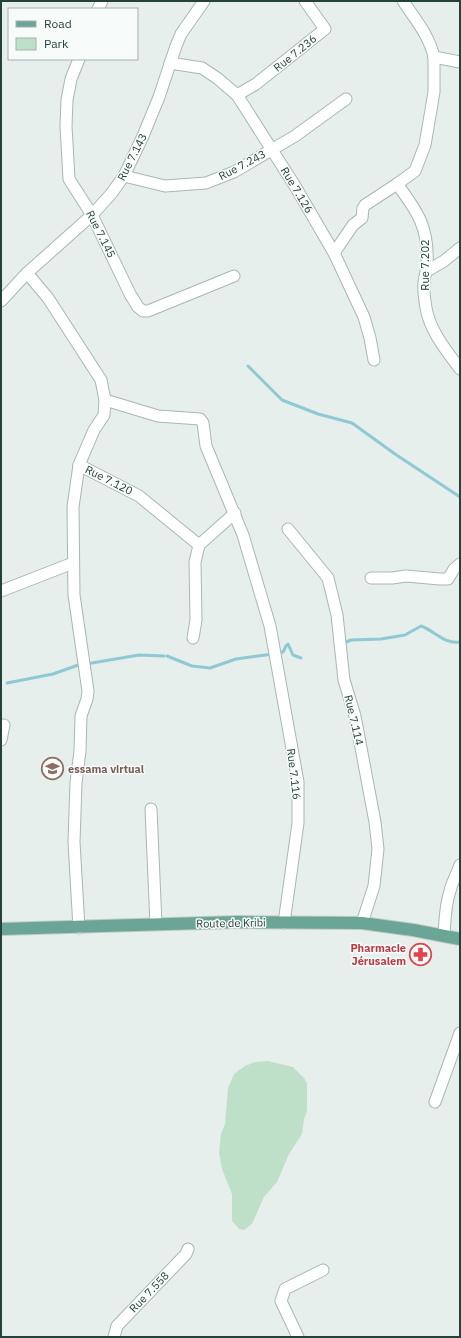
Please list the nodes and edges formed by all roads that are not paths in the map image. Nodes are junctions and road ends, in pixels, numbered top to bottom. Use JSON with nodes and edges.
{"nodes":[{"id":1,"x":204,"y":1,"type":"edge"},
{"id":2,"x":305,"y":1,"type":"edge"},
{"id":3,"x":403,"y":1,"type":"edge"},
{"id":4,"x":434,"y":57,"type":"junction"},
{"id":5,"x":79,"y":60,"type":"edge"},
{"id":6,"x":460,"y":62,"type":"edge"},
{"id":7,"x":170,"y":63,"type":"junction"},
{"id":8,"x":237,"y":95,"type":"junction"},
{"id":9,"x":346,"y":99,"type":"dead end"},
{"id":10,"x":272,"y":149,"type":"junction"},
{"id":11,"x":124,"y":176,"type":"junction"},
{"id":12,"x":397,"y":184,"type":"junction"},
{"id":13,"x":92,"y":215,"type":"junction"},
{"id":14,"x":460,"y":248,"type":"edge"},
{"id":15,"x":334,"y":253,"type":"junction"},
{"id":16,"x":427,"y":271,"type":"junction"},
{"id":17,"x":27,"y":273,"type":"junction"},
{"id":18,"x":234,"y":276,"type":"dead end"},
{"id":19,"x":1,"y":286,"type":"edge"},
{"id":20,"x":11,"y":291,"type":"junction"},
{"id":21,"x":1,"y":301,"type":"edge"},
{"id":22,"x":374,"y":360,"type":"dead end"},
{"id":23,"x":460,"y":369,"type":"edge"},
{"id":24,"x":105,"y":400,"type":"junction"},
{"id":25,"x":79,"y":465,"type":"junction"},
{"id":26,"x":235,"y":514,"type":"junction"},
{"id":27,"x":288,"y":529,"type":"dead end"},
{"id":28,"x":199,"y":545,"type":"junction"},
{"id":29,"x":73,"y":563,"type":"junction"},
{"id":30,"x":460,"y":564,"type":"edge"},
{"id":31,"x":371,"y":578,"type":"dead end"},
{"id":32,"x":1,"y":591,"type":"edge"},
{"id":33,"x":193,"y":638,"type":"dead end"},
{"id":34,"x":4,"y":725,"type":"dead end"},
{"id":35,"x":1,"y":740,"type":"edge"},
{"id":36,"x":151,"y":809,"type":"dead end"},
{"id":37,"x":460,"y":865,"type":"edge"},
{"id":38,"x":284,"y":923,"type":"junction"},
{"id":39,"x":362,"y":923,"type":"junction"},
{"id":40,"x":156,"y":924,"type":"junction"},
{"id":41,"x":79,"y":928,"type":"junction"},
{"id":42,"x":1,"y":929,"type":"edge"},
{"id":43,"x":444,"y":935,"type":"junction"},
{"id":44,"x":460,"y":939,"type":"edge"},
{"id":45,"x":460,"y":1033,"type":"edge"},
{"id":46,"x":435,"y":1102,"type":"dead end"},
{"id":47,"x":188,"y":1249,"type":"dead end"},
{"id":48,"x":323,"y":1270,"type":"dead end"},
{"id":49,"x":114,"y":1337,"type":"edge"},
{"id":50,"x":298,"y":1337,"type":"edge"}],
"edges":[{"from":1,"to":7,"type":"street","name":"Rue 7.143"},
{"from":2,"to":8,"type":"street","name":"Rue 7.236"},
{"from":3,"to":4,"type":"street"},
{"from":4,"to":6,"type":"street"},
{"from":4,"to":12,"type":"street"},
{"from":5,"to":13,"type":"street","name":"Rue 7.145"},
{"from":7,"to":8,"type":"street","name":"Rue 7.126"},
{"from":7,"to":11,"type":"street","name":"Rue 7.143"},
{"from":8,"to":10,"type":"street","name":"Rue 7.126"},
{"from":9,"to":10,"type":"street","name":"Rue 7.243"},
{"from":10,"to":11,"type":"street","name":"Rue 7.243"},
{"from":10,"to":15,"type":"street","name":"Rue 7.126"},
{"from":11,"to":13,"type":"street","name":"Rue 7.143"},
{"from":12,"to":15,"type":"street"},
{"from":12,"to":16,"type":"street","name":"Rue 7.202"},
{"from":13,"to":17,"type":"street","name":"Rue 7.143"},
{"from":13,"to":18,"type":"street","name":"Rue 7.145"},
{"from":14,"to":16,"type":"street"},
{"from":15,"to":22,"type":"street","name":"Rue 7.126"},
{"from":16,"to":23,"type":"street","name":"Rue 7.202"},
{"from":17,"to":20,"type":"street","name":"Rue 7.143"},
{"from":17,"to":24,"type":"street","name":"Rue 7.120"},
{"from":19,"to":20,"type":"street"},
{"from":20,"to":21,"type":"street","name":"Rue 7.143"},
{"from":24,"to":25,"type":"street","name":"Rue 7.120"},
{"from":24,"to":26,"type":"street","name":"Rue 7.116"},
{"from":25,"to":28,"type":"street","name":"Rue 7.120"},
{"from":25,"to":29,"type":"street"},
{"from":26,"to":28,"type":"street"},
{"from":26,"to":38,"type":"street","name":"Rue 7.116"},
{"from":27,"to":39,"type":"street","name":"Rue 7.114"},
{"from":28,"to":33,"type":"street"},
{"from":29,"to":32,"type":"street"},
{"from":29,"to":41,"type":"street"},
{"from":30,"to":31,"type":"street"},
{"from":34,"to":35,"type":"street"},
{"from":36,"to":40,"type":"street"},
{"from":37,"to":43,"type":"street"},
{"from":38,"to":39,"type":"main road","name":"Route de Kribi"},
{"from":38,"to":40,"type":"main road","name":"Route de Kribi"},
{"from":39,"to":43,"type":"main road","name":"Route de Kribi"},
{"from":40,"to":41,"type":"main road","name":"Route de Kribi"},
{"from":41,"to":42,"type":"main road","name":"Route de Kribi"},
{"from":43,"to":44,"type":"main road","name":"Route de Kribi"},
{"from":45,"to":46,"type":"street"},
{"from":47,"to":49,"type":"street","name":"Rue 7.558"},
{"from":48,"to":50,"type":"street"}]}
